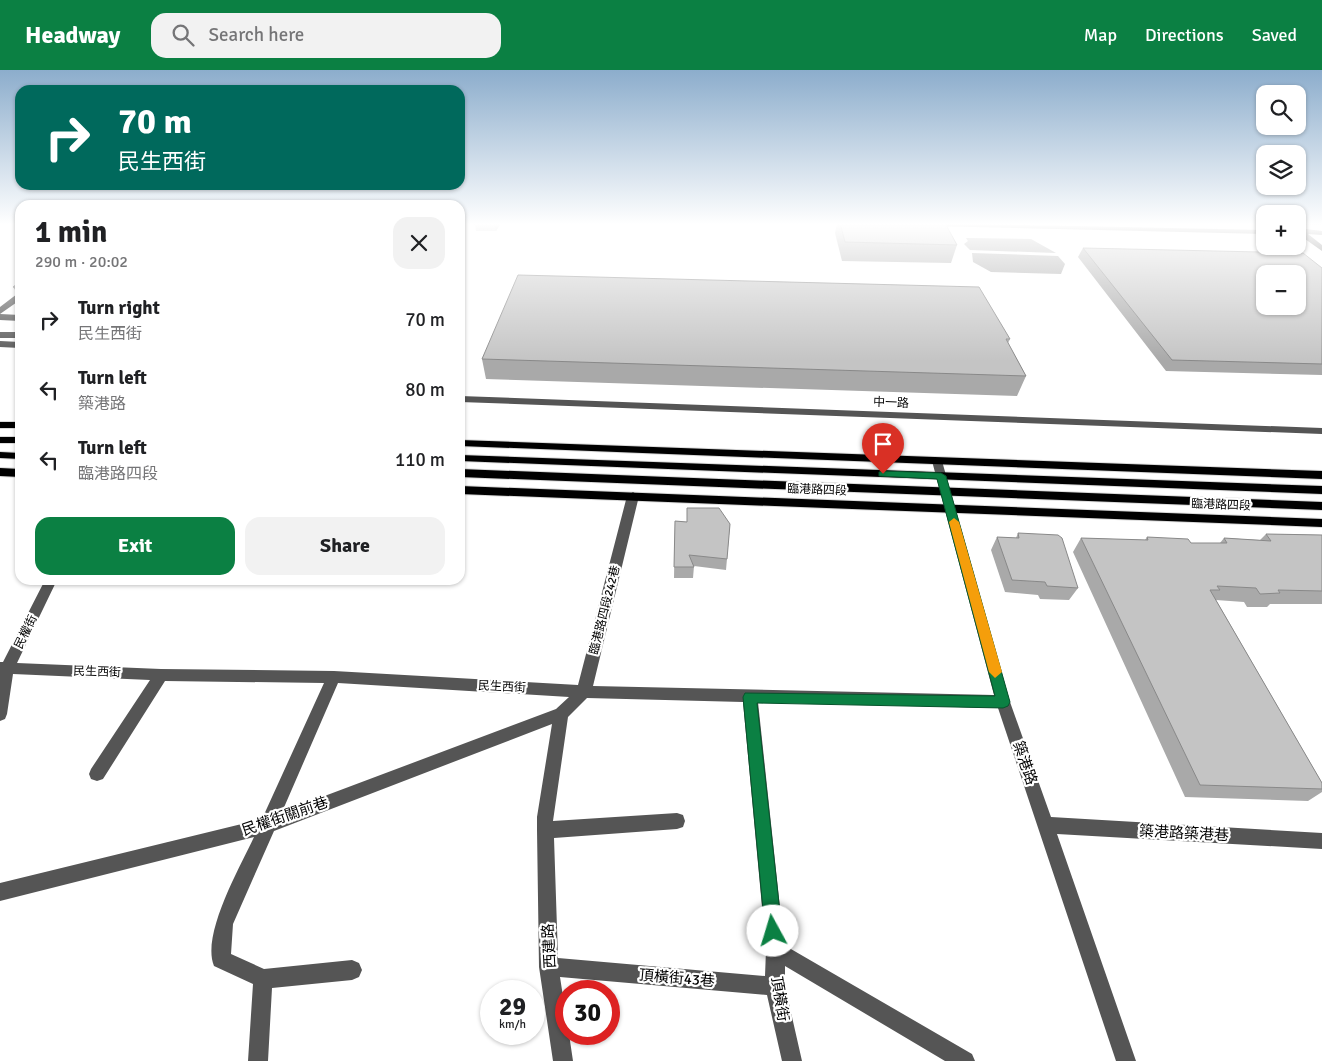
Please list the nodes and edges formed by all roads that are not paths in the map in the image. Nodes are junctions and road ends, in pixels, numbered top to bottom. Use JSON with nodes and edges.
{"nodes":[{"id":1,"x":15,"y":300,"type":"edge"},
{"id":2,"x":10,"y":303,"type":"junction"},
{"id":3,"x":15,"y":303,"type":"edge"},
{"id":4,"x":0,"y":316,"type":"edge"},
{"id":5,"x":15,"y":318,"type":"edge"},
{"id":6,"x":0,"y":334,"type":"edge"},
{"id":7,"x":15,"y":335,"type":"edge"},
{"id":8,"x":0,"y":344,"type":"edge"},
{"id":9,"x":15,"y":345,"type":"edge"},
{"id":10,"x":465,"y":399,"type":"edge"},
{"id":11,"x":0,"y":425,"type":"edge"},
{"id":12,"x":15,"y":425,"type":"edge"},
{"id":13,"x":1322,"y":431,"type":"edge"},
{"id":14,"x":0,"y":440,"type":"edge"},
{"id":15,"x":15,"y":440,"type":"edge"},
{"id":16,"x":465,"y":443,"type":"edge"},
{"id":17,"x":0,"y":456,"type":"edge"},
{"id":18,"x":15,"y":456,"type":"edge"},
{"id":19,"x":465,"y":458,"type":"edge"},
{"id":20,"x":937,"y":461,"type":"junction"},
{"id":21,"x":0,"y":472,"type":"edge"},
{"id":22,"x":15,"y":473,"type":"edge"},
{"id":23,"x":465,"y":473,"type":"edge"},
{"id":24,"x":1322,"y":475,"type":"edge"},
{"id":25,"x":941,"y":476,"type":"junction"},
{"id":26,"x":465,"y":490,"type":"edge"},
{"id":27,"x":1322,"y":490,"type":"edge"},
{"id":28,"x":946,"y":492,"type":"junction"},
{"id":29,"x":632,"y":496,"type":"junction"},
{"id":30,"x":1322,"y":506,"type":"edge"},
{"id":31,"x":951,"y":509,"type":"junction"},
{"id":32,"x":1322,"y":523,"type":"edge"},
{"id":33,"x":48,"y":585,"type":"edge"},
{"id":34,"x":4,"y":668,"type":"edge"},
{"id":35,"x":161,"y":675,"type":"junction"},
{"id":36,"x":334,"y":677,"type":"junction"},
{"id":37,"x":584,"y":692,"type":"junction"},
{"id":38,"x":750,"y":697,"type":"junction"},
{"id":39,"x":1003,"y":702,"type":"junction"},
{"id":40,"x":0,"y":714,"type":"edge"},
{"id":41,"x":561,"y":714,"type":"junction"},
{"id":42,"x":97,"y":774,"type":"dead end"},
{"id":43,"x":677,"y":821,"type":"dead end"},
{"id":44,"x":1047,"y":825,"type":"junction"},
{"id":45,"x":266,"y":826,"type":"junction"},
{"id":46,"x":545,"y":830,"type":"junction"},
{"id":47,"x":1322,"y":842,"type":"edge"},
{"id":48,"x":0,"y":892,"type":"edge"},
{"id":49,"x":775,"y":950,"type":"junction"},
{"id":50,"x":549,"y":967,"type":"junction"},
{"id":51,"x":352,"y":970,"type":"dead end"},
{"id":52,"x":263,"y":979,"type":"junction"},
{"id":53,"x":775,"y":986,"type":"junction"},
{"id":54,"x":258,"y":1061,"type":"edge"},
{"id":55,"x":563,"y":1061,"type":"edge"},
{"id":56,"x":792,"y":1061,"type":"edge"},
{"id":57,"x":966,"y":1061,"type":"edge"},
{"id":58,"x":1126,"y":1061,"type":"edge"}],
"edges":[{"from":1,"to":2,"type":"street"},
{"from":2,"to":3,"type":"street"},
{"from":2,"to":4,"type":"street"},
{"from":4,"to":5,"type":"street"},
{"from":6,"to":7,"type":"street"},
{"from":8,"to":9,"type":"street"},
{"from":10,"to":13,"type":"street","name":"中一路"},
{"from":11,"to":12,"type":"main road"},
{"from":14,"to":15,"type":"main road"},
{"from":16,"to":20,"type":"main road"},
{"from":17,"to":18,"type":"main road"},
{"from":19,"to":25,"type":"main road","name":"臨港路四段"},
{"from":20,"to":24,"type":"main road"},
{"from":20,"to":25,"type":"street","name":"築港路"},
{"from":21,"to":22,"type":"main road"},
{"from":23,"to":28,"type":"main road","name":"臨港路四段"},
{"from":25,"to":27,"type":"main road","name":"臨港路四段"},
{"from":25,"to":28,"type":"street","name":"築港路"},
{"from":26,"to":29,"type":"main road","name":"臨港路四段"},
{"from":28,"to":30,"type":"main road","name":"臨港路四段"},
{"from":28,"to":31,"type":"street","name":"築港路"},
{"from":29,"to":31,"type":"main road","name":"臨港路四段"},
{"from":29,"to":37,"type":"street","name":"臨港路四段242巷"},
{"from":31,"to":32,"type":"main road","name":"臨港路四段"},
{"from":31,"to":39,"type":"street","name":"築港路"},
{"from":33,"to":34,"type":"street","name":"民權街"},
{"from":34,"to":35,"type":"street","name":"民生西街"},
{"from":34,"to":40,"type":"street","name":"民權街"},
{"from":35,"to":36,"type":"street","name":"民生西街"},
{"from":35,"to":42,"type":"street"},
{"from":36,"to":37,"type":"street","name":"民生西街"},
{"from":36,"to":45,"type":"street"},
{"from":37,"to":38,"type":"street","name":"民生西街"},
{"from":37,"to":41,"type":"street"},
{"from":38,"to":39,"type":"street","name":"民生西街"},
{"from":38,"to":49,"type":"street","name":"頂橫街"},
{"from":39,"to":44,"type":"street","name":"築港路"},
{"from":41,"to":45,"type":"street","name":"民權街關前巷"},
{"from":41,"to":46,"type":"street","name":"西建路"},
{"from":43,"to":46,"type":"street"},
{"from":44,"to":47,"type":"street","name":"築港路築港巷"},
{"from":44,"to":58,"type":"street","name":"築港路"},
{"from":45,"to":48,"type":"street","name":"民權街關前巷"},
{"from":45,"to":52,"type":"street"},
{"from":46,"to":50,"type":"street","name":"西建路"},
{"from":49,"to":53,"type":"street","name":"頂橫街"},
{"from":49,"to":57,"type":"street"},
{"from":50,"to":53,"type":"street","name":"頂橫街43巷"},
{"from":50,"to":55,"type":"street","name":"西建路"},
{"from":51,"to":52,"type":"street"},
{"from":52,"to":54,"type":"street"},
{"from":53,"to":56,"type":"street","name":"頂橫街"}]}
